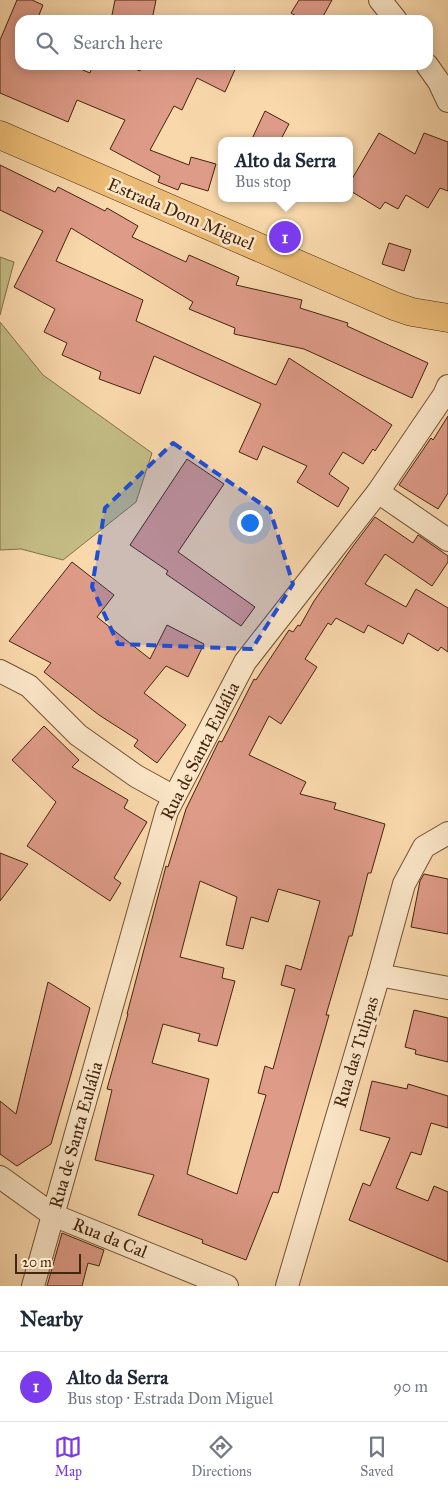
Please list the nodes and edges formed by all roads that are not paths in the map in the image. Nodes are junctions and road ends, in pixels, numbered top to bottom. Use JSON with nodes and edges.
{"nodes":[{"id":1,"x":380,"y":0,"type":"edge"},
{"id":2,"x":392,"y":15,"type":"edge"},
{"id":3,"x":431,"y":70,"type":"edge"},
{"id":4,"x":448,"y":101,"type":"edge"},
{"id":5,"x":0,"y":135,"type":"edge"},
{"id":6,"x":448,"y":318,"type":"edge"},
{"id":7,"x":448,"y":386,"type":"edge"},
{"id":8,"x":378,"y":492,"type":"junction"},
{"id":9,"x":448,"y":540,"type":"edge"},
{"id":10,"x":0,"y":671,"type":"edge"},
{"id":11,"x":174,"y":796,"type":"junction"},
{"id":12,"x":448,"y":833,"type":"edge"},
{"id":13,"x":379,"y":975,"type":"junction"},
{"id":14,"x":448,"y":988,"type":"edge"},
{"id":15,"x":0,"y":1177,"type":"edge"},
{"id":16,"x":53,"y":1215,"type":"junction"},
{"id":17,"x":33,"y":1286,"type":"edge"},
{"id":18,"x":227,"y":1286,"type":"edge"},
{"id":19,"x":286,"y":1286,"type":"edge"}],
"edges":[{"from":1,"to":2,"type":"street"},
{"from":3,"to":4,"type":"street"},
{"from":5,"to":6,"type":"main road","name":"Estrada Dom Miguel"},
{"from":7,"to":8,"type":"street","name":"Rua de Santa Eulália"},
{"from":8,"to":9,"type":"street"},
{"from":8,"to":11,"type":"street","name":"Rua de Santa Eulália"},
{"from":10,"to":11,"type":"street"},
{"from":11,"to":16,"type":"street","name":"Rua de Santa Eulália"},
{"from":12,"to":13,"type":"street","name":"Rua das Tulipas"},
{"from":13,"to":14,"type":"street"},
{"from":13,"to":19,"type":"street","name":"Rua das Tulipas"},
{"from":15,"to":16,"type":"street","name":"Rua da Cal"},
{"from":16,"to":17,"type":"street","name":"Rua de Santa Eulália"},
{"from":16,"to":18,"type":"street","name":"Rua da Cal"}]}
